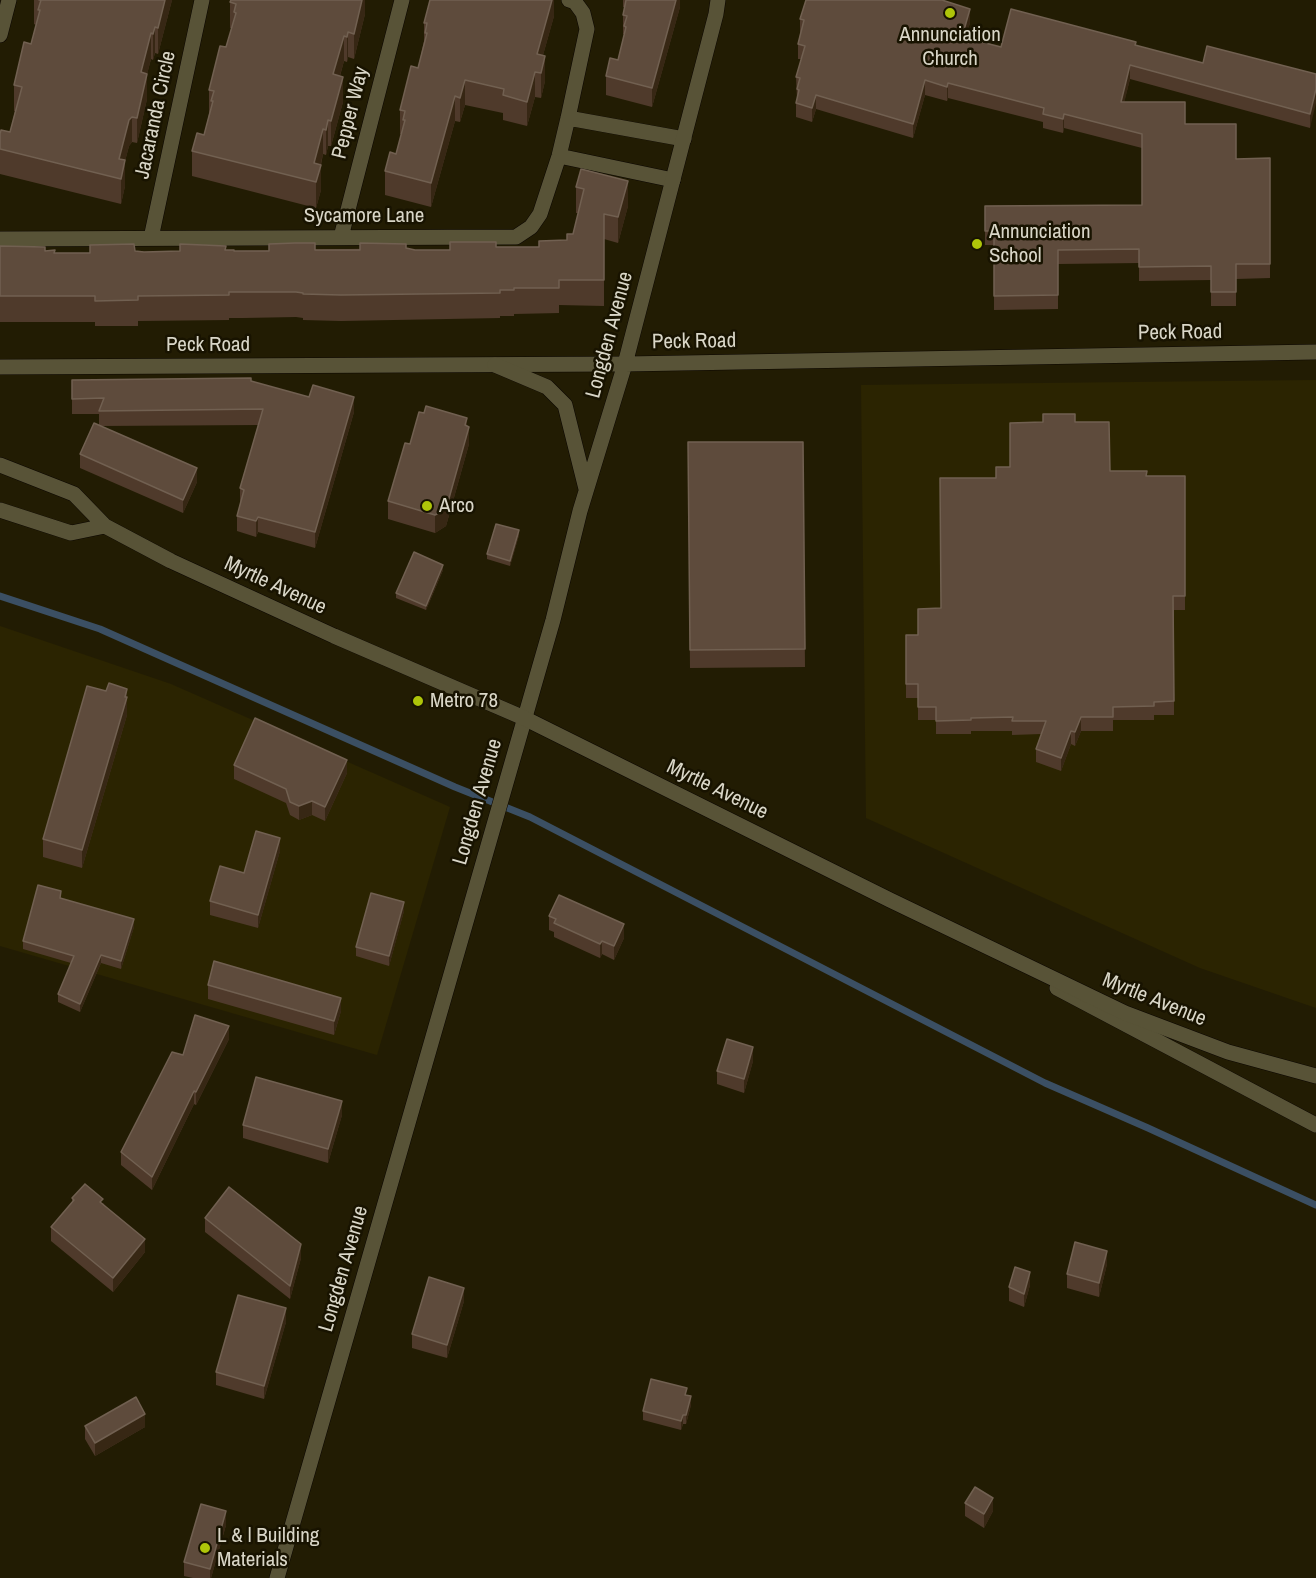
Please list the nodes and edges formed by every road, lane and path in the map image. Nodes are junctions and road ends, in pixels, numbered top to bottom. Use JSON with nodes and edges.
{"nodes":[{"id":1,"x":9,"y":0,"type":"edge"},
{"id":2,"x":202,"y":0,"type":"edge"},
{"id":3,"x":402,"y":0,"type":"edge"},
{"id":4,"x":569,"y":0,"type":"edge"},
{"id":5,"x":718,"y":0,"type":"edge"},
{"id":6,"x":0,"y":35,"type":"edge"},
{"id":7,"x":568,"y":118,"type":"junction"},
{"id":8,"x":684,"y":139,"type":"junction"},
{"id":9,"x":559,"y":156,"type":"junction"},
{"id":10,"x":673,"y":180,"type":"junction"},
{"id":11,"x":341,"y":237,"type":"junction"},
{"id":12,"x":0,"y":238,"type":"edge"},
{"id":13,"x":151,"y":238,"type":"junction"},
{"id":14,"x":1316,"y":352,"type":"edge"},
{"id":15,"x":626,"y":364,"type":"junction"},
{"id":16,"x":495,"y":365,"type":"junction"},
{"id":17,"x":0,"y":368,"type":"edge"},
{"id":18,"x":0,"y":465,"type":"edge"},
{"id":19,"x":586,"y":491,"type":"junction"},
{"id":20,"x":0,"y":510,"type":"edge"},
{"id":21,"x":105,"y":526,"type":"junction"},
{"id":22,"x":524,"y":718,"type":"junction"},
{"id":23,"x":890,"y":900,"type":"junction"},
{"id":24,"x":1316,"y":1076,"type":"edge"},
{"id":25,"x":1316,"y":1125,"type":"edge"},
{"id":26,"x":277,"y":1578,"type":"edge"}],
"edges":[{"from":1,"to":6,"type":"street"},
{"from":2,"to":13,"type":"street","name":"Jacaranda Circle"},
{"from":3,"to":11,"type":"street","name":"Pepper Way"},
{"from":4,"to":7,"type":"street"},
{"from":5,"to":8,"type":"street","name":"Longden Avenue"},
{"from":7,"to":8,"type":"street"},
{"from":7,"to":9,"type":"street"},
{"from":8,"to":10,"type":"street","name":"Longden Avenue"},
{"from":9,"to":10,"type":"street"},
{"from":9,"to":11,"type":"street","name":"Sycamore Lane"},
{"from":10,"to":15,"type":"street","name":"Longden Avenue"},
{"from":11,"to":13,"type":"street","name":"Sycamore Lane"},
{"from":12,"to":13,"type":"street","name":"Sycamore Lane"},
{"from":14,"to":15,"type":"street","name":"Peck Road"},
{"from":15,"to":16,"type":"street","name":"Peck Road"},
{"from":15,"to":19,"type":"street","name":"Longden Avenue"},
{"from":16,"to":17,"type":"street","name":"Peck Road"},
{"from":16,"to":19,"type":"street"},
{"from":18,"to":21,"type":"street","name":"Myrtle Avenue"},
{"from":19,"to":22,"type":"street","name":"Longden Avenue"},
{"from":20,"to":21,"type":"street"},
{"from":21,"to":22,"type":"street","name":"Myrtle Avenue"},
{"from":22,"to":23,"type":"street","name":"Myrtle Avenue"},
{"from":22,"to":26,"type":"street","name":"Longden Avenue"},
{"from":23,"to":24,"type":"street","name":"Myrtle Avenue"},
{"from":23,"to":25,"type":"street"}]}
